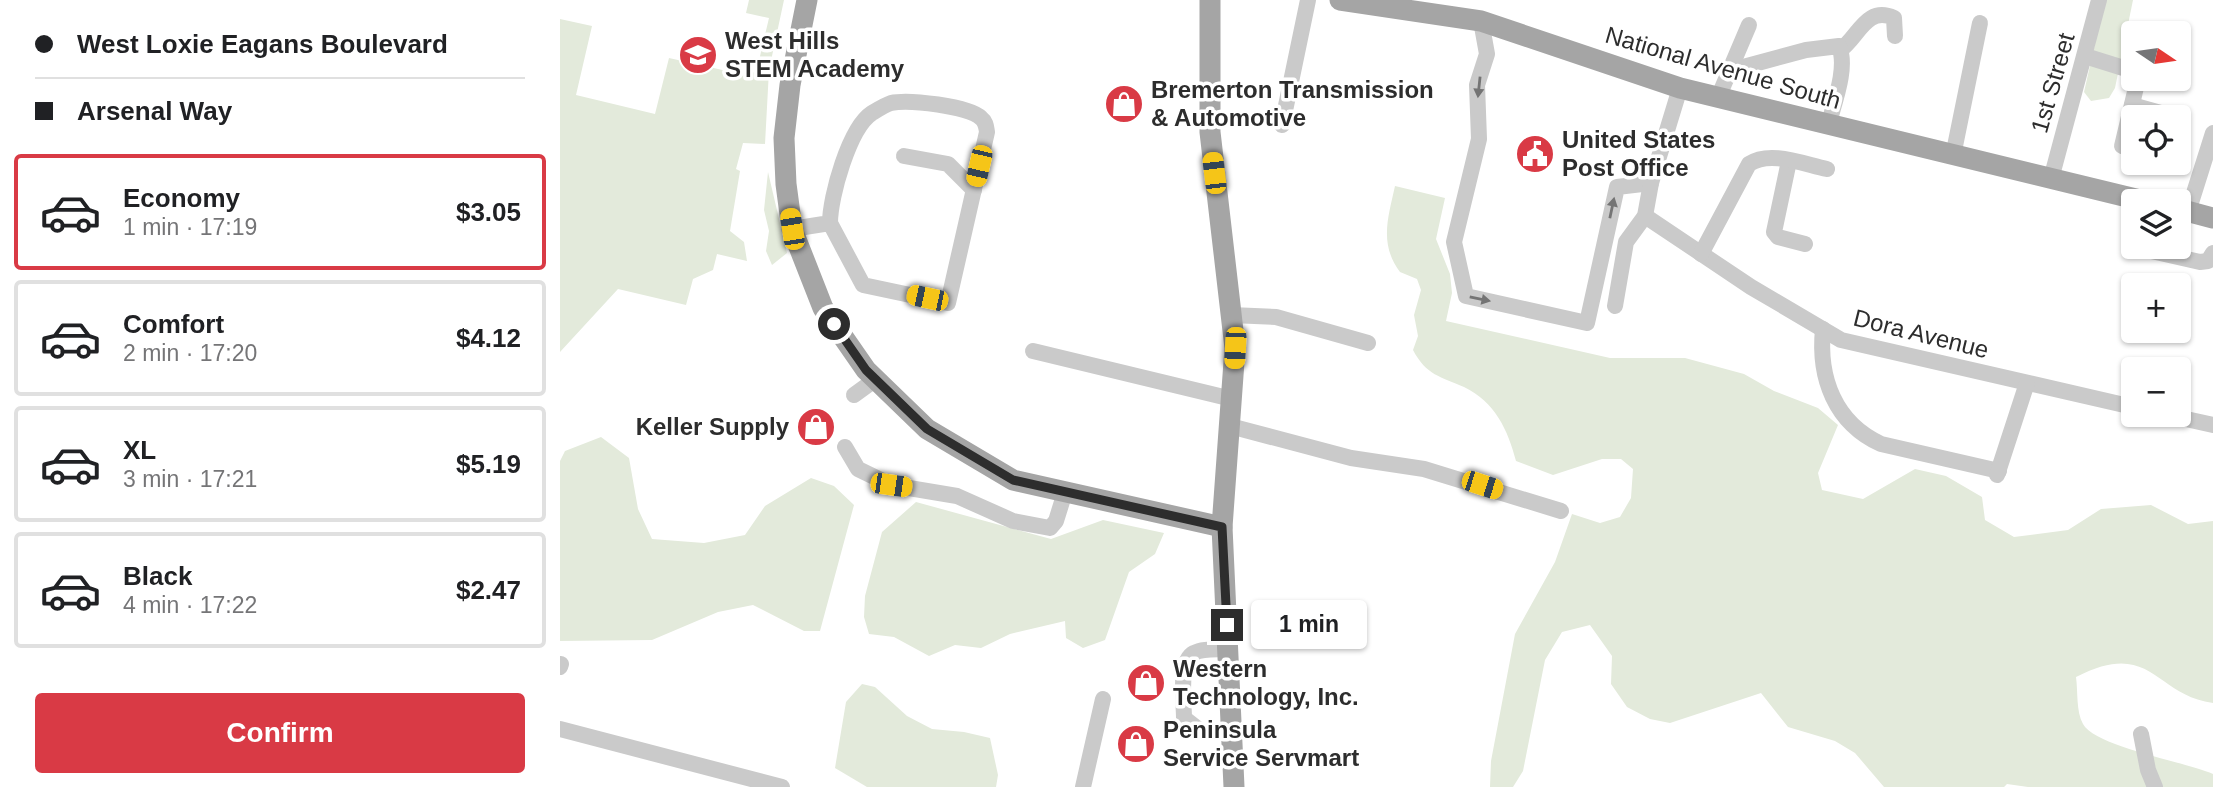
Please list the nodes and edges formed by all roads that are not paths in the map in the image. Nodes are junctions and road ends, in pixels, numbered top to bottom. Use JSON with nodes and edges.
{"nodes":[{"id":1,"x":807,"y":0,"type":"edge"},
{"id":2,"x":1210,"y":0,"type":"edge"},
{"id":3,"x":1308,"y":0,"type":"edge"},
{"id":4,"x":1340,"y":0,"type":"edge"},
{"id":5,"x":2099,"y":0,"type":"edge"},
{"id":6,"x":1481,"y":21,"type":"junction"},
{"id":7,"x":1980,"y":23,"type":"dead end"},
{"id":8,"x":1749,"y":24,"type":"dead end"},
{"id":9,"x":1895,"y":36,"type":"dead end"},
{"id":10,"x":1840,"y":50,"type":"junction"},
{"id":11,"x":2085,"y":56,"type":"junction"},
{"id":12,"x":2121,"y":67,"type":"edge"},
{"id":13,"x":1732,"y":71,"type":"junction"},
{"id":14,"x":1680,"y":88,"type":"junction"},
{"id":15,"x":2135,"y":91,"type":"edge"},
{"id":16,"x":1718,"y":98,"type":"junction"},
{"id":17,"x":2132,"y":105,"type":"edge"},
{"id":18,"x":1282,"y":125,"type":"dead end"},
{"id":19,"x":1828,"y":126,"type":"junction"},
{"id":20,"x":2213,"y":133,"type":"edge"},
{"id":21,"x":904,"y":156,"type":"dead end"},
{"id":22,"x":1953,"y":156,"type":"junction"},
{"id":23,"x":1789,"y":161,"type":"junction"},
{"id":24,"x":1827,"y":169,"type":"dead end"},
{"id":25,"x":2051,"y":179,"type":"junction"},
{"id":26,"x":1651,"y":183,"type":"junction"},
{"id":27,"x":974,"y":190,"type":"junction"},
{"id":28,"x":2191,"y":192,"type":"edge"},
{"id":29,"x":2121,"y":196,"type":"edge"},
{"id":30,"x":2191,"y":213,"type":"edge"},
{"id":31,"x":1646,"y":216,"type":"junction"},
{"id":32,"x":2213,"y":218,"type":"edge"},
{"id":33,"x":830,"y":223,"type":"junction"},
{"id":34,"x":792,"y":229,"type":"junction"},
{"id":35,"x":1805,"y":244,"type":"dead end"},
{"id":36,"x":2213,"y":253,"type":"edge"},
{"id":37,"x":1701,"y":254,"type":"junction"},
{"id":38,"x":2187,"y":259,"type":"edge"},
{"id":39,"x":1615,"y":306,"type":"dead end"},
{"id":40,"x":1231,"y":316,"type":"junction"},
{"id":41,"x":1823,"y":329,"type":"junction"},
{"id":42,"x":1368,"y":343,"type":"dead end"},
{"id":43,"x":1033,"y":351,"type":"dead end"},
{"id":44,"x":876,"y":379,"type":"junction"},
{"id":45,"x":2026,"y":383,"type":"junction"},
{"id":46,"x":854,"y":395,"type":"dead end"},
{"id":47,"x":1232,"y":399,"type":"junction"},
{"id":48,"x":2121,"y":404,"type":"edge"},
{"id":49,"x":2191,"y":420,"type":"edge"},
{"id":50,"x":2213,"y":425,"type":"edge"},
{"id":51,"x":1230,"y":426,"type":"junction"},
{"id":52,"x":845,"y":447,"type":"dead end"},
{"id":53,"x":1065,"y":492,"type":"junction"},
{"id":54,"x":1561,"y":511,"type":"dead end"},
{"id":55,"x":1222,"y":527,"type":"junction"},
{"id":56,"x":1228,"y":649,"type":"junction"},
{"id":57,"x":1103,"y":699,"type":"dead end"},
{"id":58,"x":560,"y":729,"type":"edge"},
{"id":59,"x":1231,"y":732,"type":"junction"},
{"id":60,"x":2141,"y":734,"type":"dead end"},
{"id":61,"x":782,"y":787,"type":"edge"},
{"id":62,"x":1083,"y":787,"type":"edge"},
{"id":63,"x":1234,"y":787,"type":"edge"},
{"id":64,"x":2155,"y":787,"type":"edge"}],
"edges":[{"from":1,"to":34,"type":"main road"},
{"from":2,"to":40,"type":"main road"},
{"from":3,"to":18,"type":"street"},
{"from":4,"to":6,"type":"main road","name":"National Avenue South"},
{"from":5,"to":11,"type":"street","name":"1st Street"},
{"from":6,"to":14,"type":"main road","name":"National Avenue South"},
{"from":6,"to":26,"type":"street","one_way":true},
{"from":7,"to":22,"type":"street"},
{"from":8,"to":13,"type":"street"},
{"from":9,"to":10,"type":"street"},
{"from":10,"to":13,"type":"street"},
{"from":10,"to":19,"type":"street"},
{"from":11,"to":12,"type":"street"},
{"from":11,"to":25,"type":"street","name":"1st Street"},
{"from":13,"to":16,"type":"street"},
{"from":14,"to":16,"type":"main road","name":"National Avenue South"},
{"from":14,"to":26,"type":"street"},
{"from":15,"to":17,"type":"street"},
{"from":16,"to":19,"type":"main road","name":"National Avenue South"},
{"from":19,"to":22,"type":"main road","name":"National Avenue South"},
{"from":20,"to":28,"type":"street"},
{"from":21,"to":27,"type":"street"},
{"from":22,"to":25,"type":"main road","name":"National Avenue South"},
{"from":23,"to":24,"type":"street"},
{"from":23,"to":35,"type":"street"},
{"from":23,"to":37,"type":"street"},
{"from":25,"to":29,"type":"main road","name":"National Avenue South"},
{"from":26,"to":31,"type":"street"},
{"from":27,"to":33,"type":"street"},
{"from":27,"to":33,"type":"street"},
{"from":30,"to":32,"type":"main road"},
{"from":31,"to":37,"type":"street","name":"Dora Avenue"},
{"from":31,"to":39,"type":"street"},
{"from":33,"to":34,"type":"street"},
{"from":34,"to":44,"type":"main road"},
{"from":36,"to":38,"type":"street"},
{"from":37,"to":41,"type":"street","name":"Dora Avenue"},
{"from":40,"to":42,"type":"street"},
{"from":40,"to":47,"type":"main road"},
{"from":41,"to":45,"type":"street","name":"Dora Avenue"},
{"from":41,"to":45,"type":"street"},
{"from":43,"to":47,"type":"street"},
{"from":44,"to":46,"type":"street"},
{"from":44,"to":53,"type":"main road"},
{"from":45,"to":48,"type":"street","name":"Dora Avenue"},
{"from":47,"to":51,"type":"main road"},
{"from":49,"to":50,"type":"street"},
{"from":51,"to":54,"type":"street"},
{"from":51,"to":55,"type":"main road"},
{"from":52,"to":53,"type":"street"},
{"from":53,"to":55,"type":"main road"},
{"from":55,"to":56,"type":"main road"},
{"from":56,"to":59,"type":"main road"},
{"from":56,"to":59,"type":"street"},
{"from":57,"to":62,"type":"street"},
{"from":58,"to":61,"type":"street"},
{"from":59,"to":63,"type":"main road"},
{"from":60,"to":64,"type":"street"}]}
